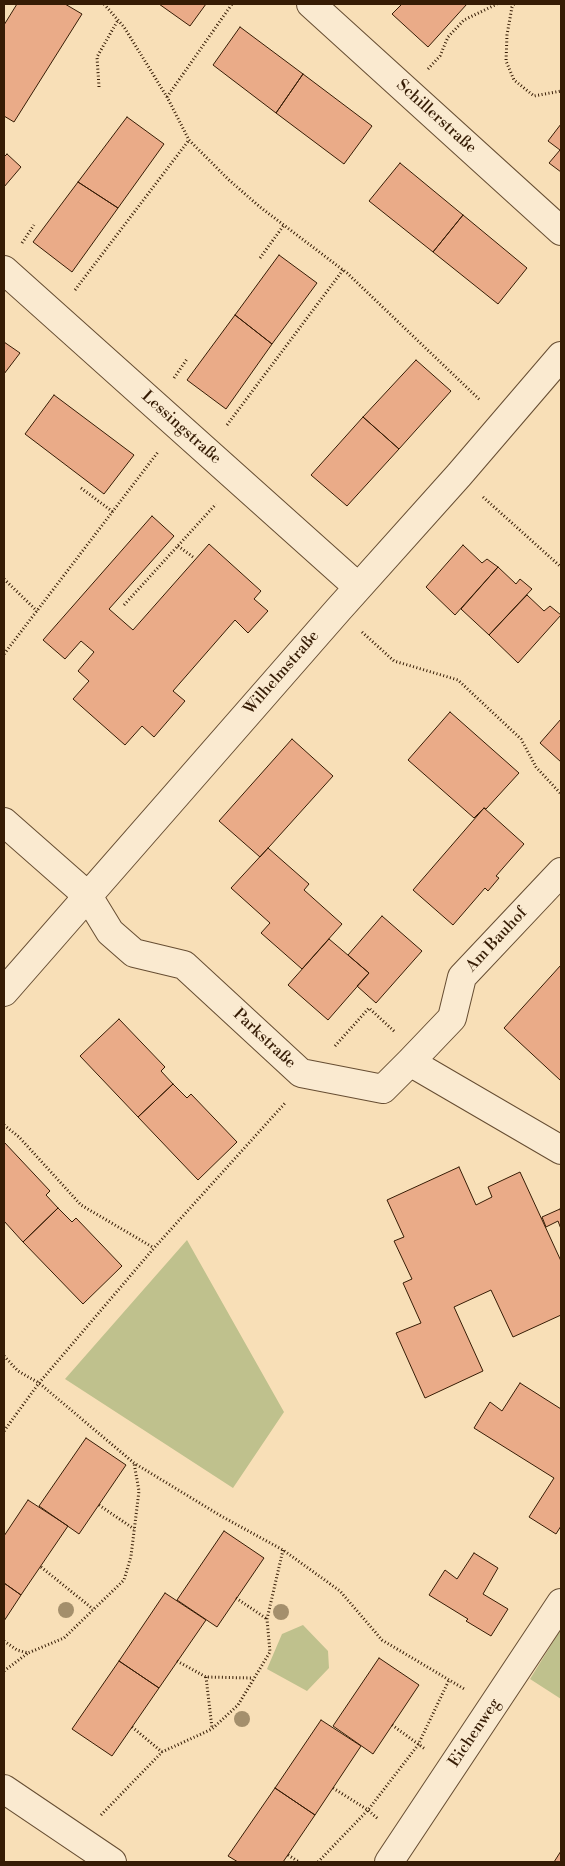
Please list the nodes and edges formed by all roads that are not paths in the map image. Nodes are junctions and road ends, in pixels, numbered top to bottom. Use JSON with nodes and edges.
{"nodes":[{"id":1,"x":311,"y":4,"type":"edge"},
{"id":2,"x":561,"y":231,"type":"edge"},
{"id":3,"x":4,"y":270,"type":"edge"},
{"id":4,"x":561,"y":356,"type":"edge"},
{"id":5,"x":358,"y":586,"type":"junction"},
{"id":6,"x":4,"y":822,"type":"edge"},
{"id":7,"x":561,"y":872,"type":"edge"},
{"id":8,"x":88,"y":896,"type":"junction"},
{"id":9,"x":4,"y":992,"type":"edge"},
{"id":10,"x":414,"y":1058,"type":"junction"},
{"id":11,"x":561,"y":1150,"type":"edge"},
{"id":12,"x":561,"y":1603,"type":"edge"},
{"id":13,"x":4,"y":1789,"type":"edge"},
{"id":14,"x":396,"y":1852,"type":"edge"},
{"id":15,"x":112,"y":1862,"type":"edge"}],
"edges":[{"from":1,"to":2,"type":"street","name":"Schillerstraße"},
{"from":3,"to":5,"type":"street","name":"Lessingstraße"},
{"from":4,"to":5,"type":"street","name":"Wilhelmstraße"},
{"from":5,"to":8,"type":"street","name":"Wilhelmstraße"},
{"from":6,"to":8,"type":"street","name":"Parkstraße"},
{"from":7,"to":10,"type":"street","name":"Am Bauhof"},
{"from":8,"to":9,"type":"street","name":"Wilhelmstraße"},
{"from":8,"to":10,"type":"street","name":"Parkstraße"},
{"from":10,"to":11,"type":"street"},
{"from":12,"to":14,"type":"street","name":"Eichenweg"},
{"from":13,"to":15,"type":"street"}]}
